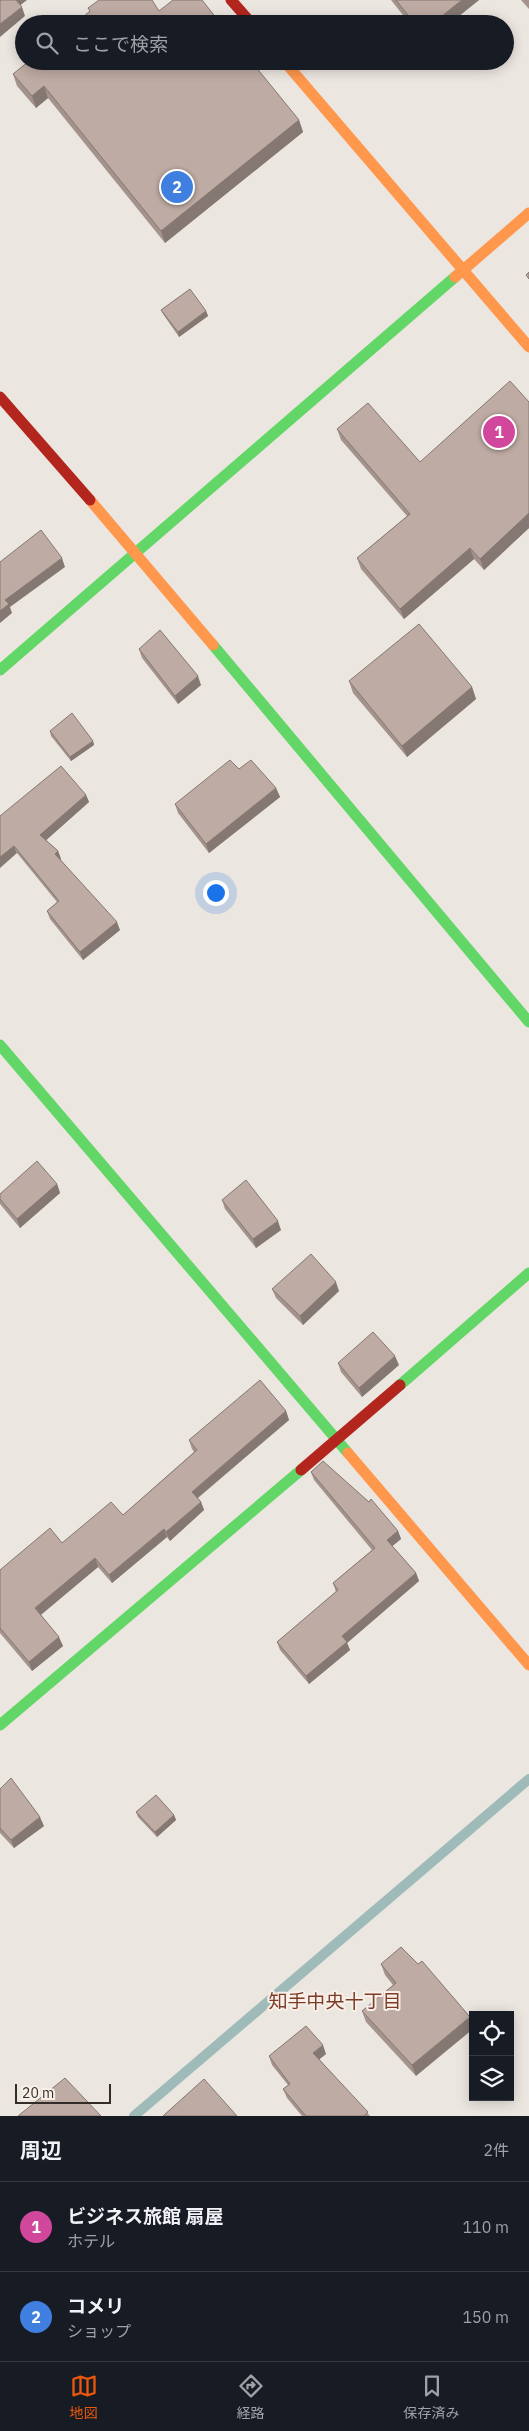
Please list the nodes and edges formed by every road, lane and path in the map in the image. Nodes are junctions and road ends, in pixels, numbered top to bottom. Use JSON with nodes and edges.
{"nodes":[{"id":1,"x":231,"y":0,"type":"edge"},
{"id":2,"x":244,"y":15,"type":"edge"},
{"id":3,"x":292,"y":70,"type":"edge"},
{"id":4,"x":529,"y":213,"type":"edge"},
{"id":5,"x":464,"y":270,"type":"junction"},
{"id":6,"x":529,"y":347,"type":"edge"},
{"id":7,"x":0,"y":397,"type":"edge"},
{"id":8,"x":136,"y":554,"type":"junction"},
{"id":9,"x":0,"y":670,"type":"edge"},
{"id":10,"x":529,"y":1022,"type":"edge"},
{"id":11,"x":0,"y":1045,"type":"edge"},
{"id":12,"x":529,"y":1272,"type":"edge"},
{"id":13,"x":336,"y":1441,"type":"junction"},
{"id":14,"x":529,"y":1665,"type":"edge"},
{"id":15,"x":0,"y":1725,"type":"edge"}],
"edges":[{"from":1,"to":2,"type":"street"},
{"from":3,"to":5,"type":"street"},
{"from":4,"to":5,"type":"street"},
{"from":5,"to":6,"type":"street"},
{"from":5,"to":8,"type":"street"},
{"from":7,"to":8,"type":"street"},
{"from":8,"to":9,"type":"street"},
{"from":8,"to":10,"type":"street"},
{"from":11,"to":13,"type":"street"},
{"from":12,"to":13,"type":"street"},
{"from":13,"to":14,"type":"street"},
{"from":13,"to":15,"type":"street"}]}
